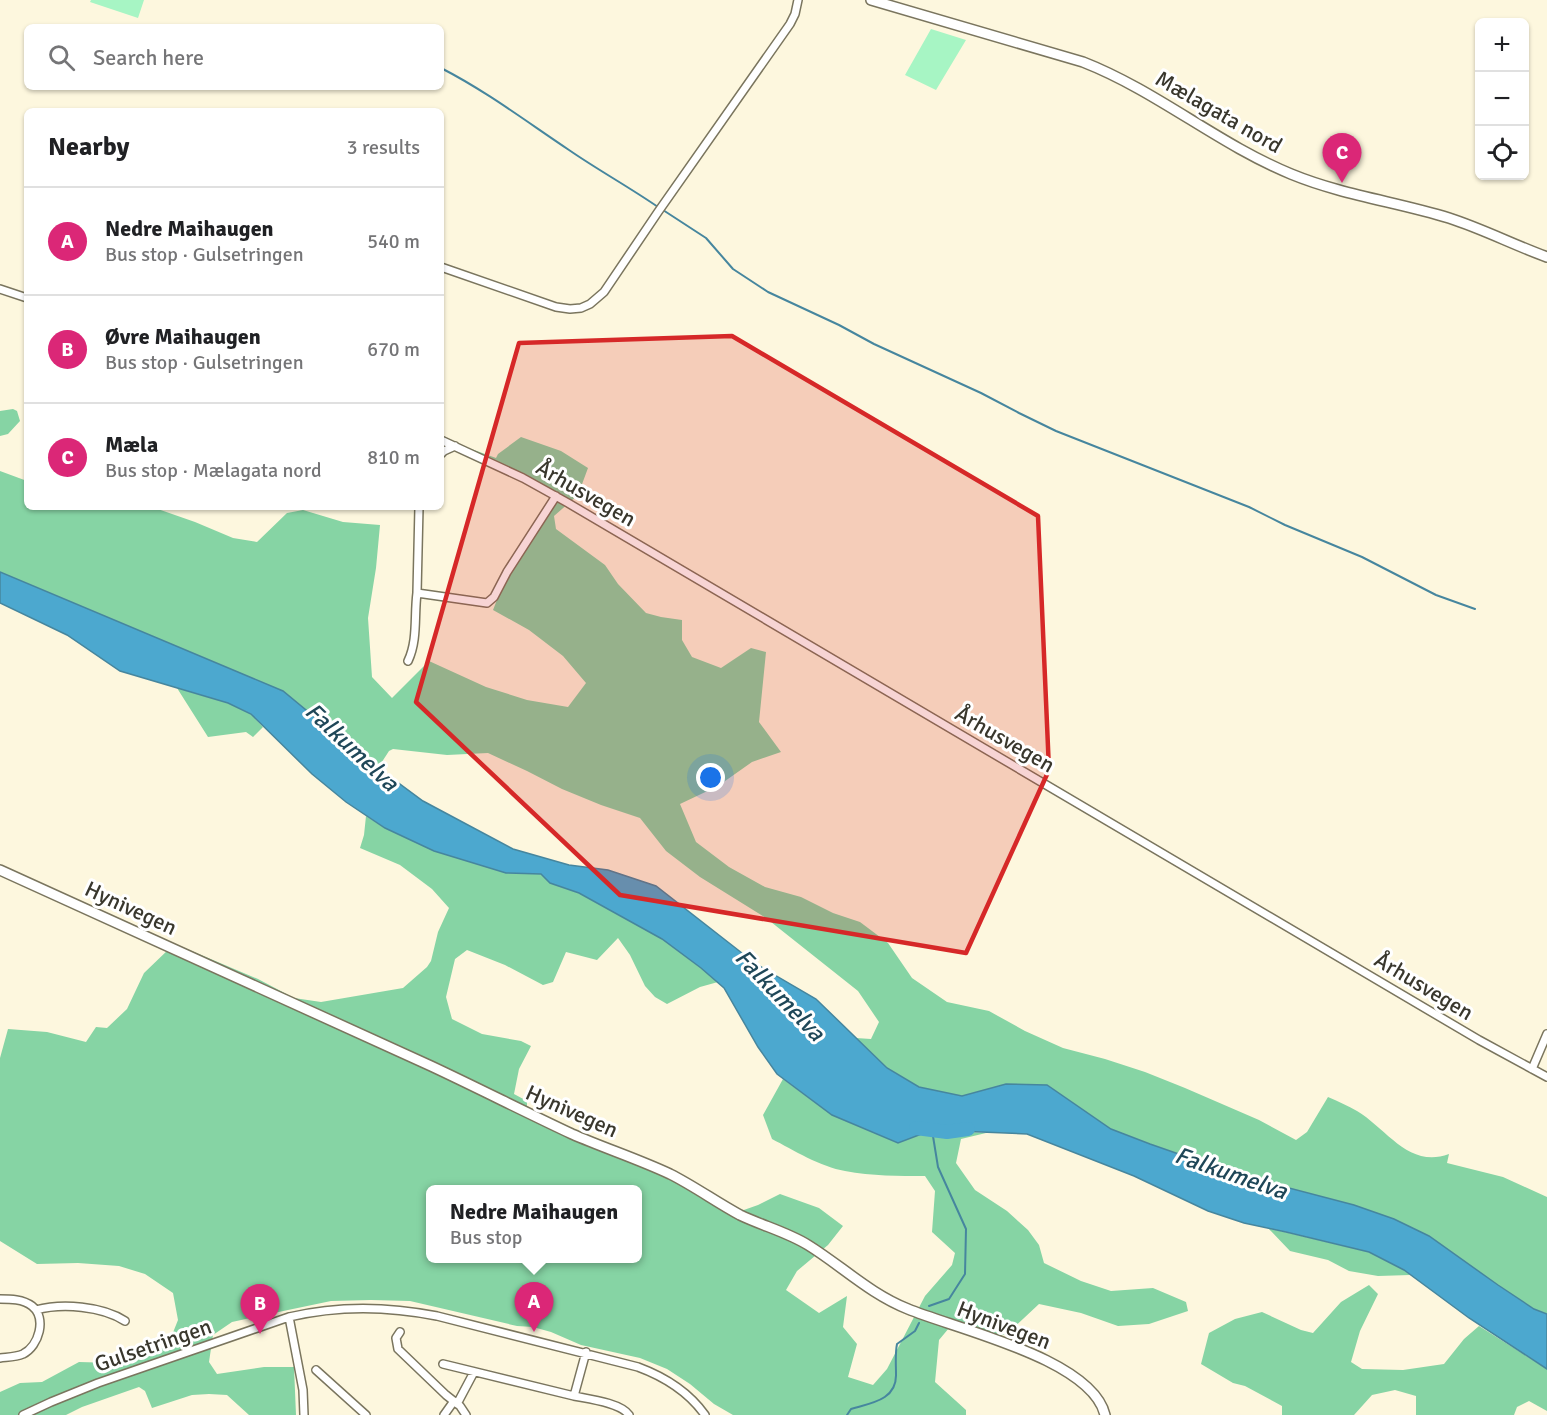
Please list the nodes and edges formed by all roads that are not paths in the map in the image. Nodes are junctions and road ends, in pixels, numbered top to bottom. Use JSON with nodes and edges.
{"nodes":[{"id":1,"x":798,"y":0,"type":"edge"},
{"id":2,"x":871,"y":0,"type":"edge"},
{"id":3,"x":1547,"y":256,"type":"edge"},
{"id":4,"x":444,"y":268,"type":"edge"},
{"id":5,"x":0,"y":289,"type":"edge"},
{"id":6,"x":24,"y":297,"type":"edge"},
{"id":7,"x":444,"y":441,"type":"edge"},
{"id":8,"x":455,"y":446,"type":"junction"},
{"id":9,"x":444,"y":451,"type":"edge"},
{"id":10,"x":556,"y":496,"type":"junction"},
{"id":11,"x":419,"y":510,"type":"edge"},
{"id":12,"x":417,"y":593,"type":"junction"},
{"id":13,"x":408,"y":661,"type":"dead end"},
{"id":14,"x":0,"y":870,"type":"edge"},
{"id":15,"x":1547,"y":1034,"type":"edge"},
{"id":16,"x":1532,"y":1069,"type":"junction"},
{"id":17,"x":1547,"y":1077,"type":"edge"},
{"id":18,"x":0,"y":1299,"type":"edge"},
{"id":19,"x":36,"y":1310,"type":"junction"},
{"id":20,"x":289,"y":1317,"type":"junction"},
{"id":21,"x":125,"y":1321,"type":"dead end"},
{"id":22,"x":400,"y":1332,"type":"dead end"},
{"id":23,"x":586,"y":1352,"type":"junction"},
{"id":24,"x":0,"y":1358,"type":"edge"},
{"id":25,"x":443,"y":1364,"type":"dead end"},
{"id":26,"x":316,"y":1370,"type":"dead end"},
{"id":27,"x":474,"y":1372,"type":"junction"},
{"id":28,"x":574,"y":1395,"type":"junction"},
{"id":29,"x":456,"y":1403,"type":"junction"},
{"id":30,"x":23,"y":1415,"type":"edge"},
{"id":31,"x":304,"y":1415,"type":"edge"},
{"id":32,"x":366,"y":1415,"type":"edge"},
{"id":33,"x":444,"y":1415,"type":"edge"},
{"id":34,"x":466,"y":1415,"type":"edge"},
{"id":35,"x":629,"y":1415,"type":"edge"},
{"id":36,"x":705,"y":1415,"type":"edge"},
{"id":37,"x":1105,"y":1415,"type":"edge"}],
"edges":[{"from":1,"to":4,"type":"street"},
{"from":2,"to":3,"type":"main road","name":"Mælagata nord"},
{"from":5,"to":6,"type":"street"},
{"from":7,"to":8,"type":"street","name":"Århusvegen"},
{"from":8,"to":9,"type":"street"},
{"from":8,"to":10,"type":"street","name":"Århusvegen"},
{"from":10,"to":12,"type":"street"},
{"from":10,"to":16,"type":"street","name":"Århusvegen"},
{"from":11,"to":12,"type":"street"},
{"from":12,"to":13,"type":"street"},
{"from":14,"to":37,"type":"main road","name":"Hynivegen"},
{"from":15,"to":16,"type":"street"},
{"from":16,"to":17,"type":"street","name":"Århusvegen"},
{"from":18,"to":19,"type":"street"},
{"from":19,"to":21,"type":"street"},
{"from":19,"to":24,"type":"street"},
{"from":20,"to":23,"type":"street","name":"Gulsetringen"},
{"from":20,"to":30,"type":"street","name":"Gulsetringen"},
{"from":20,"to":31,"type":"street"},
{"from":22,"to":29,"type":"street"},
{"from":23,"to":28,"type":"street"},
{"from":23,"to":36,"type":"street","name":"Gulsetringen"},
{"from":25,"to":27,"type":"street"},
{"from":26,"to":32,"type":"street"},
{"from":27,"to":28,"type":"street"},
{"from":27,"to":29,"type":"street"},
{"from":28,"to":35,"type":"street"},
{"from":29,"to":33,"type":"street"},
{"from":29,"to":34,"type":"street"}]}
